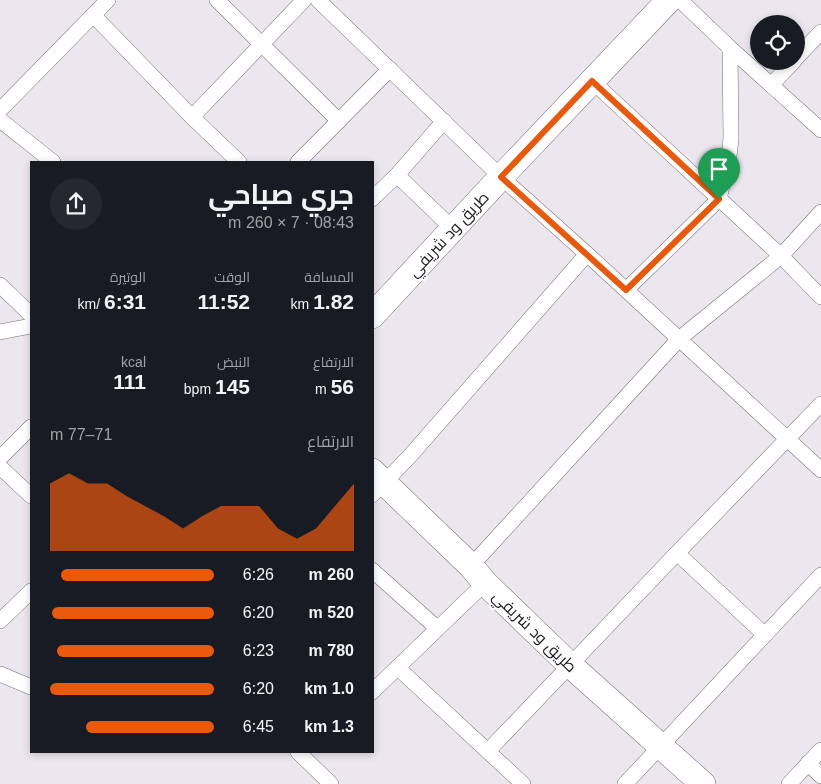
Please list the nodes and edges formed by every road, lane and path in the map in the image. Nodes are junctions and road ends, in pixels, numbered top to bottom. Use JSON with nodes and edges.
{"nodes":[{"id":1,"x":108,"y":0,"type":"edge"},
{"id":2,"x":217,"y":0,"type":"edge"},
{"id":3,"x":304,"y":0,"type":"edge"},
{"id":4,"x":318,"y":0,"type":"edge"},
{"id":5,"x":669,"y":0,"type":"edge"},
{"id":6,"x":680,"y":0,"type":"edge"},
{"id":7,"x":93,"y":15,"type":"junction"},
{"id":8,"x":821,"y":32,"type":"edge"},
{"id":9,"x":262,"y":45,"type":"junction"},
{"id":10,"x":730,"y":48,"type":"junction"},
{"id":11,"x":805,"y":49,"type":"edge"},
{"id":12,"x":390,"y":69,"type":"junction"},
{"id":13,"x":785,"y":70,"type":"edge"},
{"id":14,"x":592,"y":81,"type":"junction"},
{"id":15,"x":771,"y":85,"type":"junction"},
{"id":16,"x":0,"y":110,"type":"edge"},
{"id":17,"x":192,"y":118,"type":"junction"},
{"id":18,"x":0,"y":120,"type":"edge"},
{"id":19,"x":339,"y":121,"type":"junction"},
{"id":20,"x":444,"y":121,"type":"junction"},
{"id":21,"x":821,"y":130,"type":"edge"},
{"id":22,"x":52,"y":161,"type":"edge"},
{"id":23,"x":238,"y":161,"type":"edge"},
{"id":24,"x":299,"y":161,"type":"edge"},
{"id":25,"x":396,"y":175,"type":"junction"},
{"id":26,"x":501,"y":177,"type":"junction"},
{"id":27,"x":374,"y":197,"type":"edge"},
{"id":28,"x":719,"y":199,"type":"junction"},
{"id":29,"x":821,"y":212,"type":"edge"},
{"id":30,"x":453,"y":229,"type":"junction"},
{"id":31,"x":587,"y":254,"type":"junction"},
{"id":32,"x":781,"y":256,"type":"junction"},
{"id":33,"x":0,"y":285,"type":"edge"},
{"id":34,"x":626,"y":290,"type":"junction"},
{"id":35,"x":821,"y":297,"type":"edge"},
{"id":36,"x":376,"y":304,"type":"edge"},
{"id":37,"x":30,"y":314,"type":"edge"},
{"id":38,"x":30,"y":326,"type":"edge"},
{"id":39,"x":0,"y":332,"type":"edge"},
{"id":40,"x":679,"y":339,"type":"junction"},
{"id":41,"x":821,"y":404,"type":"edge"},
{"id":42,"x":30,"y":428,"type":"edge"},
{"id":43,"x":788,"y":440,"type":"junction"},
{"id":44,"x":0,"y":458,"type":"edge"},
{"id":45,"x":0,"y":467,"type":"edge"},
{"id":46,"x":821,"y":470,"type":"edge"},
{"id":47,"x":377,"y":483,"type":"edge"},
{"id":48,"x":30,"y":495,"type":"edge"},
{"id":49,"x":676,"y":553,"type":"junction"},
{"id":50,"x":374,"y":572,"type":"edge"},
{"id":51,"x":478,"y":574,"type":"junction"},
{"id":52,"x":821,"y":575,"type":"edge"},
{"id":53,"x":30,"y":592,"type":"edge"},
{"id":54,"x":0,"y":621,"type":"edge"},
{"id":55,"x":437,"y":628,"type":"junction"},
{"id":56,"x":765,"y":636,"type":"junction"},
{"id":57,"x":570,"y":665,"type":"junction"},
{"id":58,"x":398,"y":668,"type":"junction"},
{"id":59,"x":0,"y":674,"type":"edge"},
{"id":60,"x":30,"y":687,"type":"edge"},
{"id":61,"x":374,"y":690,"type":"edge"},
{"id":62,"x":661,"y":745,"type":"junction"},
{"id":63,"x":821,"y":750,"type":"edge"},
{"id":64,"x":488,"y":751,"type":"junction"},
{"id":65,"x":304,"y":754,"type":"edge"},
{"id":66,"x":808,"y":764,"type":"junction"},
{"id":67,"x":821,"y":776,"type":"edge"},
{"id":68,"x":324,"y":782,"type":"edge"},
{"id":69,"x":523,"y":784,"type":"edge"},
{"id":70,"x":625,"y":784,"type":"edge"},
{"id":71,"x":703,"y":784,"type":"edge"},
{"id":72,"x":789,"y":784,"type":"edge"}],
"edges":[{"from":1,"to":7,"type":"street"},
{"from":2,"to":9,"type":"street"},
{"from":3,"to":9,"type":"street"},
{"from":4,"to":12,"type":"street"},
{"from":5,"to":14,"type":"main road","name":"طريق ود شريفي"},
{"from":6,"to":10,"type":"street"},
{"from":7,"to":16,"type":"street"},
{"from":7,"to":17,"type":"street"},
{"from":8,"to":11,"type":"street"},
{"from":9,"to":17,"type":"street"},
{"from":9,"to":19,"type":"street"},
{"from":10,"to":15,"type":"street"},
{"from":10,"to":28,"type":"street"},
{"from":12,"to":19,"type":"street"},
{"from":12,"to":20,"type":"street"},
{"from":13,"to":15,"type":"street"},
{"from":14,"to":26,"type":"main road","name":"طريق ود شريفي"},
{"from":14,"to":28,"type":"street"},
{"from":15,"to":21,"type":"street"},
{"from":17,"to":23,"type":"street"},
{"from":18,"to":22,"type":"street"},
{"from":19,"to":24,"type":"street"},
{"from":20,"to":25,"type":"street"},
{"from":20,"to":26,"type":"street"},
{"from":25,"to":27,"type":"street"},
{"from":25,"to":30,"type":"street"},
{"from":26,"to":30,"type":"main road","name":"طريق ود شريفي"},
{"from":26,"to":31,"type":"street"},
{"from":28,"to":32,"type":"street"},
{"from":28,"to":34,"type":"street"},
{"from":29,"to":32,"type":"street"},
{"from":30,"to":36,"type":"main road","name":"طريق ود شريفي"},
{"from":31,"to":34,"type":"street"},
{"from":31,"to":47,"type":"street"},
{"from":32,"to":35,"type":"street"},
{"from":32,"to":40,"type":"street"},
{"from":33,"to":37,"type":"street"},
{"from":34,"to":40,"type":"street"},
{"from":38,"to":39,"type":"street"},
{"from":40,"to":43,"type":"street"},
{"from":40,"to":51,"type":"street"},
{"from":41,"to":43,"type":"street"},
{"from":42,"to":44,"type":"street"},
{"from":43,"to":46,"type":"street"},
{"from":43,"to":49,"type":"street"},
{"from":45,"to":48,"type":"street"},
{"from":47,"to":51,"type":"main road","name":"طريق ود شريفي"},
{"from":49,"to":56,"type":"street"},
{"from":49,"to":57,"type":"street"},
{"from":50,"to":55,"type":"street"},
{"from":51,"to":55,"type":"street"},
{"from":51,"to":57,"type":"main road","name":"طريق ود شريفي"},
{"from":52,"to":56,"type":"street"},
{"from":53,"to":54,"type":"street"},
{"from":55,"to":58,"type":"street"},
{"from":56,"to":62,"type":"street"},
{"from":57,"to":62,"type":"main road","name":"طريق ود شريفي"},
{"from":57,"to":64,"type":"street"},
{"from":58,"to":61,"type":"street"},
{"from":58,"to":64,"type":"street"},
{"from":59,"to":60,"type":"street"},
{"from":62,"to":70,"type":"street"},
{"from":62,"to":71,"type":"main road","name":"طريق ود شريفي"},
{"from":63,"to":66,"type":"street"},
{"from":64,"to":69,"type":"street"},
{"from":65,"to":68,"type":"street"},
{"from":66,"to":67,"type":"street"},
{"from":66,"to":72,"type":"street"}]}
